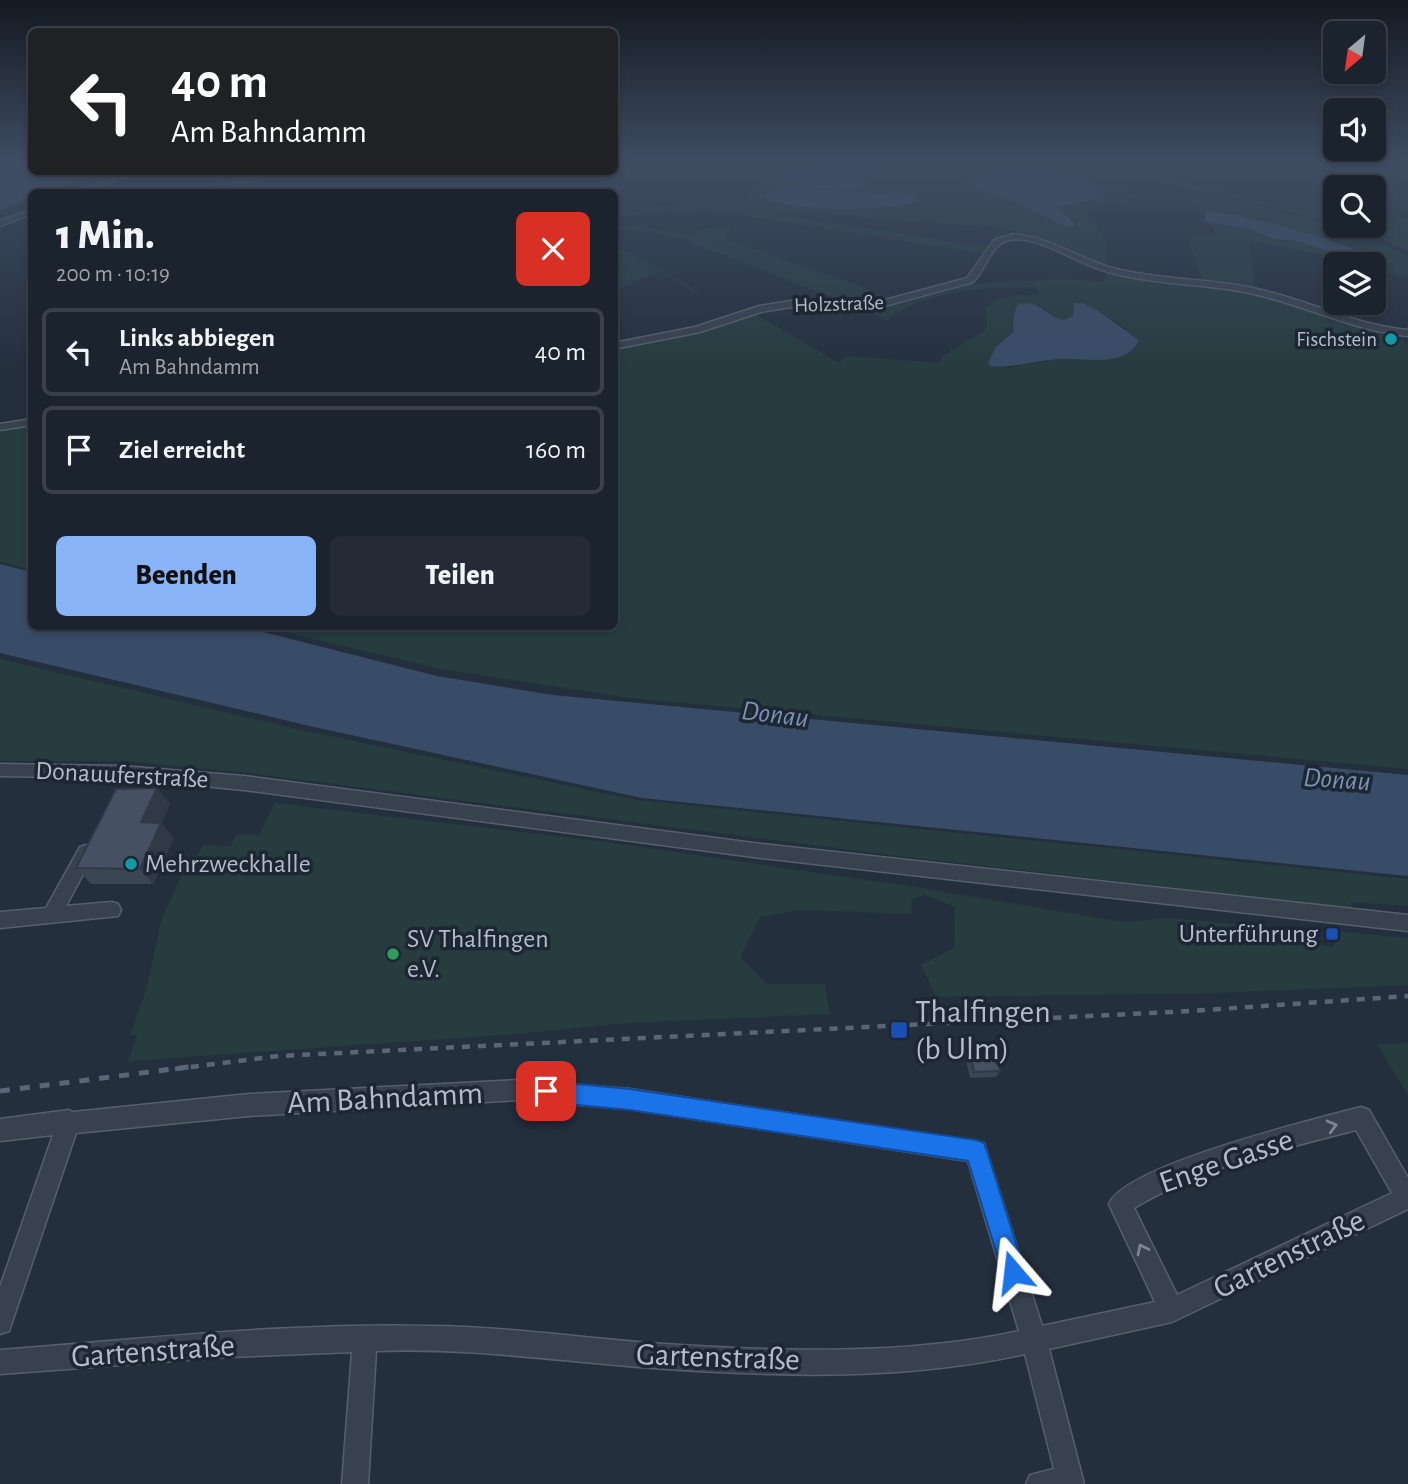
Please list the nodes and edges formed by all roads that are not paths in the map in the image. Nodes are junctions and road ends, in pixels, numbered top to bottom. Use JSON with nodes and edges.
{"nodes":[{"id":1,"x":1408,"y":333,"type":"edge"},
{"id":2,"x":618,"y":345,"type":"edge"},
{"id":3,"x":28,"y":423,"type":"edge"},
{"id":4,"x":0,"y":427,"type":"edge"},
{"id":5,"x":0,"y":770,"type":"edge"},
{"id":6,"x":93,"y":838,"type":"edge"},
{"id":7,"x":112,"y":910,"type":"dead end"},
{"id":8,"x":52,"y":914,"type":"junction"},
{"id":9,"x":0,"y":920,"type":"edge"},
{"id":10,"x":1408,"y":923,"type":"edge"},
{"id":11,"x":69,"y":1121,"type":"junction"},
{"id":12,"x":0,"y":1130,"type":"edge"},
{"id":13,"x":1408,"y":1197,"type":"edge"},
{"id":14,"x":1172,"y":1310,"type":"junction"},
{"id":15,"x":0,"y":1322,"type":"edge"},
{"id":16,"x":365,"y":1338,"type":"junction"},
{"id":17,"x":1034,"y":1340,"type":"junction"},
{"id":18,"x":0,"y":1362,"type":"edge"},
{"id":19,"x":1071,"y":1482,"type":"edge"},
{"id":20,"x":355,"y":1484,"type":"edge"},
{"id":21,"x":1039,"y":1484,"type":"edge"}],
"edges":[{"from":1,"to":2,"type":"street","name":"Holzstraße"},
{"from":3,"to":4,"type":"street"},
{"from":5,"to":10,"type":"street","name":"Donauuferstraße"},
{"from":6,"to":8,"type":"street"},
{"from":7,"to":8,"type":"street"},
{"from":8,"to":9,"type":"street"},
{"from":11,"to":12,"type":"street","name":"Am Bahndamm"},
{"from":11,"to":15,"type":"street"},
{"from":11,"to":17,"type":"street","name":"Am Bahndamm"},
{"from":13,"to":14,"type":"street","name":"Gartenstraße"},
{"from":14,"to":13,"type":"street","name":"Enge Gasse","one_way":true},
{"from":14,"to":17,"type":"street","name":"Gartenstraße"},
{"from":16,"to":17,"type":"street","name":"Gartenstraße"},
{"from":16,"to":18,"type":"street","name":"Gartenstraße"},
{"from":16,"to":20,"type":"street"},
{"from":17,"to":19,"type":"street"},
{"from":19,"to":21,"type":"street"}]}
